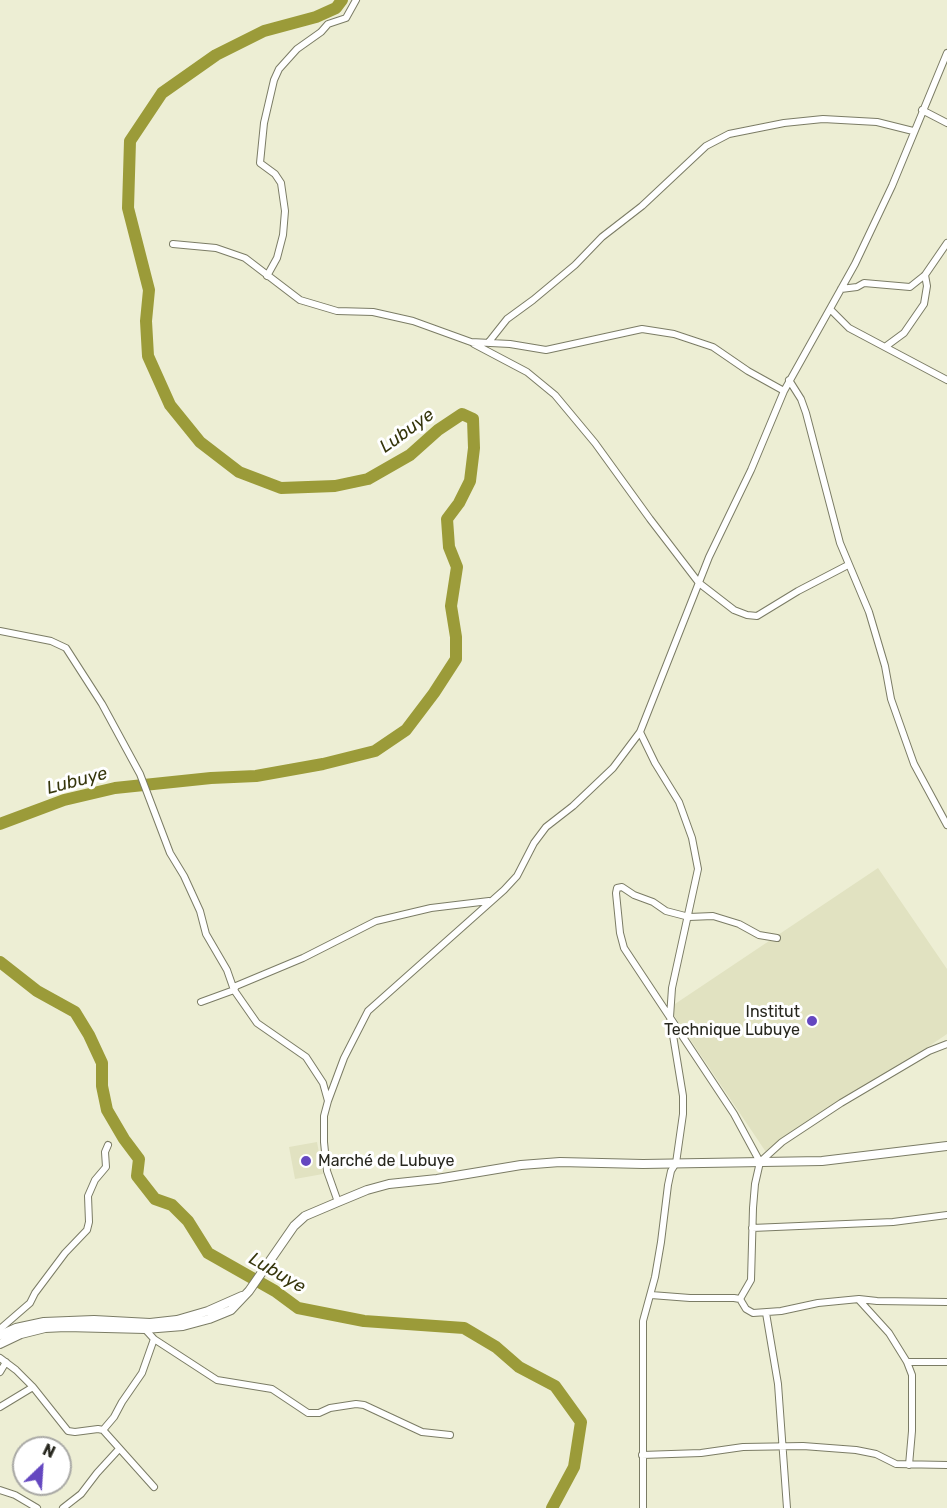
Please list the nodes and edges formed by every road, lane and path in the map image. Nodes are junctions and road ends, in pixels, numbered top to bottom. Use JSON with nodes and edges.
{"nodes":[{"id":1,"x":356,"y":0,"type":"edge"},
{"id":2,"x":947,"y":53,"type":"edge"},
{"id":3,"x":922,"y":110,"type":"junction"},
{"id":4,"x":947,"y":123,"type":"edge"},
{"id":5,"x":913,"y":131,"type":"junction"},
{"id":6,"x":947,"y":243,"type":"edge"},
{"id":7,"x":173,"y":244,"type":"dead end"},
{"id":8,"x":924,"y":275,"type":"junction"},
{"id":9,"x":267,"y":276,"type":"junction"},
{"id":10,"x":841,"y":289,"type":"junction"},
{"id":11,"x":830,"y":309,"type":"junction"},
{"id":12,"x":471,"y":342,"type":"junction"},
{"id":13,"x":488,"y":343,"type":"junction"},
{"id":14,"x":885,"y":347,"type":"junction"},
{"id":15,"x":789,"y":380,"type":"junction"},
{"id":16,"x":947,"y":380,"type":"edge"},
{"id":17,"x":784,"y":391,"type":"junction"},
{"id":18,"x":848,"y":565,"type":"junction"},
{"id":19,"x":699,"y":583,"type":"junction"},
{"id":20,"x":0,"y":631,"type":"edge"},
{"id":21,"x":640,"y":732,"type":"junction"},
{"id":22,"x":947,"y":825,"type":"edge"},
{"id":23,"x":489,"y":901,"type":"junction"},
{"id":24,"x":689,"y":917,"type":"junction"},
{"id":25,"x":777,"y":938,"type":"dead end"},
{"id":26,"x":234,"y":990,"type":"junction"},
{"id":27,"x":201,"y":1002,"type":"dead end"},
{"id":28,"x":670,"y":1017,"type":"junction"},
{"id":29,"x":947,"y":1044,"type":"edge"},
{"id":30,"x":328,"y":1101,"type":"junction"},
{"id":31,"x":108,"y":1145,"type":"dead end"},
{"id":32,"x":947,"y":1146,"type":"edge"},
{"id":33,"x":760,"y":1162,"type":"junction"},
{"id":34,"x":676,"y":1163,"type":"junction"},
{"id":35,"x":338,"y":1202,"type":"junction"},
{"id":36,"x":947,"y":1215,"type":"edge"},
{"id":37,"x":752,"y":1228,"type":"junction"},
{"id":38,"x":651,"y":1295,"type":"junction"},
{"id":39,"x":740,"y":1299,"type":"junction"},
{"id":40,"x":859,"y":1299,"type":"junction"},
{"id":41,"x":947,"y":1302,"type":"edge"},
{"id":42,"x":766,"y":1312,"type":"junction"},
{"id":43,"x":143,"y":1326,"type":"junction"},
{"id":44,"x":0,"y":1329,"type":"edge"},
{"id":45,"x":0,"y":1335,"type":"edge"},
{"id":46,"x":154,"y":1339,"type":"junction"},
{"id":47,"x":0,"y":1344,"type":"edge"},
{"id":48,"x":3,"y":1360,"type":"edge"},
{"id":49,"x":907,"y":1362,"type":"junction"},
{"id":50,"x":947,"y":1362,"type":"edge"},
{"id":51,"x":0,"y":1372,"type":"edge"},
{"id":52,"x":33,"y":1387,"type":"junction"},
{"id":53,"x":0,"y":1407,"type":"edge"},
{"id":54,"x":103,"y":1430,"type":"junction"},
{"id":55,"x":450,"y":1435,"type":"dead end"},
{"id":56,"x":783,"y":1446,"type":"junction"},
{"id":57,"x":119,"y":1449,"type":"junction"},
{"id":58,"x":642,"y":1455,"type":"junction"},
{"id":59,"x":909,"y":1465,"type":"junction"},
{"id":60,"x":947,"y":1465,"type":"edge"},
{"id":61,"x":154,"y":1487,"type":"dead end"},
{"id":62,"x":0,"y":1490,"type":"edge"},
{"id":63,"x":37,"y":1508,"type":"edge"},
{"id":64,"x":63,"y":1508,"type":"edge"},
{"id":65,"x":643,"y":1508,"type":"edge"},
{"id":66,"x":787,"y":1508,"type":"edge"}],
"edges":[{"from":1,"to":9,"type":"street"},
{"from":2,"to":3,"type":"street"},
{"from":3,"to":4,"type":"street"},
{"from":3,"to":5,"type":"street"},
{"from":5,"to":10,"type":"street"},
{"from":5,"to":13,"type":"street"},
{"from":6,"to":8,"type":"street"},
{"from":7,"to":9,"type":"street"},
{"from":8,"to":10,"type":"street"},
{"from":8,"to":14,"type":"street"},
{"from":9,"to":12,"type":"street"},
{"from":10,"to":11,"type":"street"},
{"from":11,"to":14,"type":"street"},
{"from":11,"to":15,"type":"street"},
{"from":12,"to":13,"type":"street"},
{"from":12,"to":19,"type":"street"},
{"from":13,"to":17,"type":"street"},
{"from":14,"to":16,"type":"street"},
{"from":15,"to":17,"type":"street"},
{"from":15,"to":18,"type":"street"},
{"from":17,"to":19,"type":"street"},
{"from":18,"to":19,"type":"street"},
{"from":18,"to":22,"type":"street"},
{"from":19,"to":21,"type":"street"},
{"from":20,"to":26,"type":"street"},
{"from":21,"to":23,"type":"street"},
{"from":21,"to":24,"type":"street"},
{"from":23,"to":26,"type":"street"},
{"from":23,"to":30,"type":"street"},
{"from":24,"to":25,"type":"street"},
{"from":24,"to":28,"type":"street"},
{"from":24,"to":28,"type":"street"},
{"from":26,"to":27,"type":"street"},
{"from":26,"to":30,"type":"street"},
{"from":28,"to":33,"type":"street"},
{"from":28,"to":34,"type":"street"},
{"from":29,"to":33,"type":"street"},
{"from":30,"to":35,"type":"street"},
{"from":31,"to":44,"type":"street"},
{"from":32,"to":33,"type":"street"},
{"from":33,"to":34,"type":"street"},
{"from":33,"to":37,"type":"street"},
{"from":34,"to":35,"type":"street"},
{"from":34,"to":38,"type":"street"},
{"from":35,"to":43,"type":"street"},
{"from":36,"to":37,"type":"street"},
{"from":37,"to":39,"type":"street"},
{"from":38,"to":39,"type":"street"},
{"from":38,"to":58,"type":"street"},
{"from":39,"to":42,"type":"street"},
{"from":40,"to":41,"type":"street"},
{"from":40,"to":42,"type":"street"},
{"from":40,"to":49,"type":"street"},
{"from":42,"to":56,"type":"street"},
{"from":43,"to":45,"type":"street"},
{"from":43,"to":46,"type":"street"},
{"from":43,"to":47,"type":"street"},
{"from":46,"to":54,"type":"street"},
{"from":46,"to":55,"type":"street"},
{"from":48,"to":51,"type":"street"},
{"from":48,"to":52,"type":"street"},
{"from":49,"to":50,"type":"street"},
{"from":49,"to":59,"type":"street"},
{"from":52,"to":53,"type":"street"},
{"from":52,"to":54,"type":"street"},
{"from":54,"to":57,"type":"street"},
{"from":56,"to":58,"type":"street"},
{"from":56,"to":59,"type":"street"},
{"from":56,"to":66,"type":"street"},
{"from":57,"to":61,"type":"street"},
{"from":57,"to":64,"type":"street"},
{"from":58,"to":65,"type":"street"},
{"from":59,"to":60,"type":"street"},
{"from":62,"to":63,"type":"street"}]}
